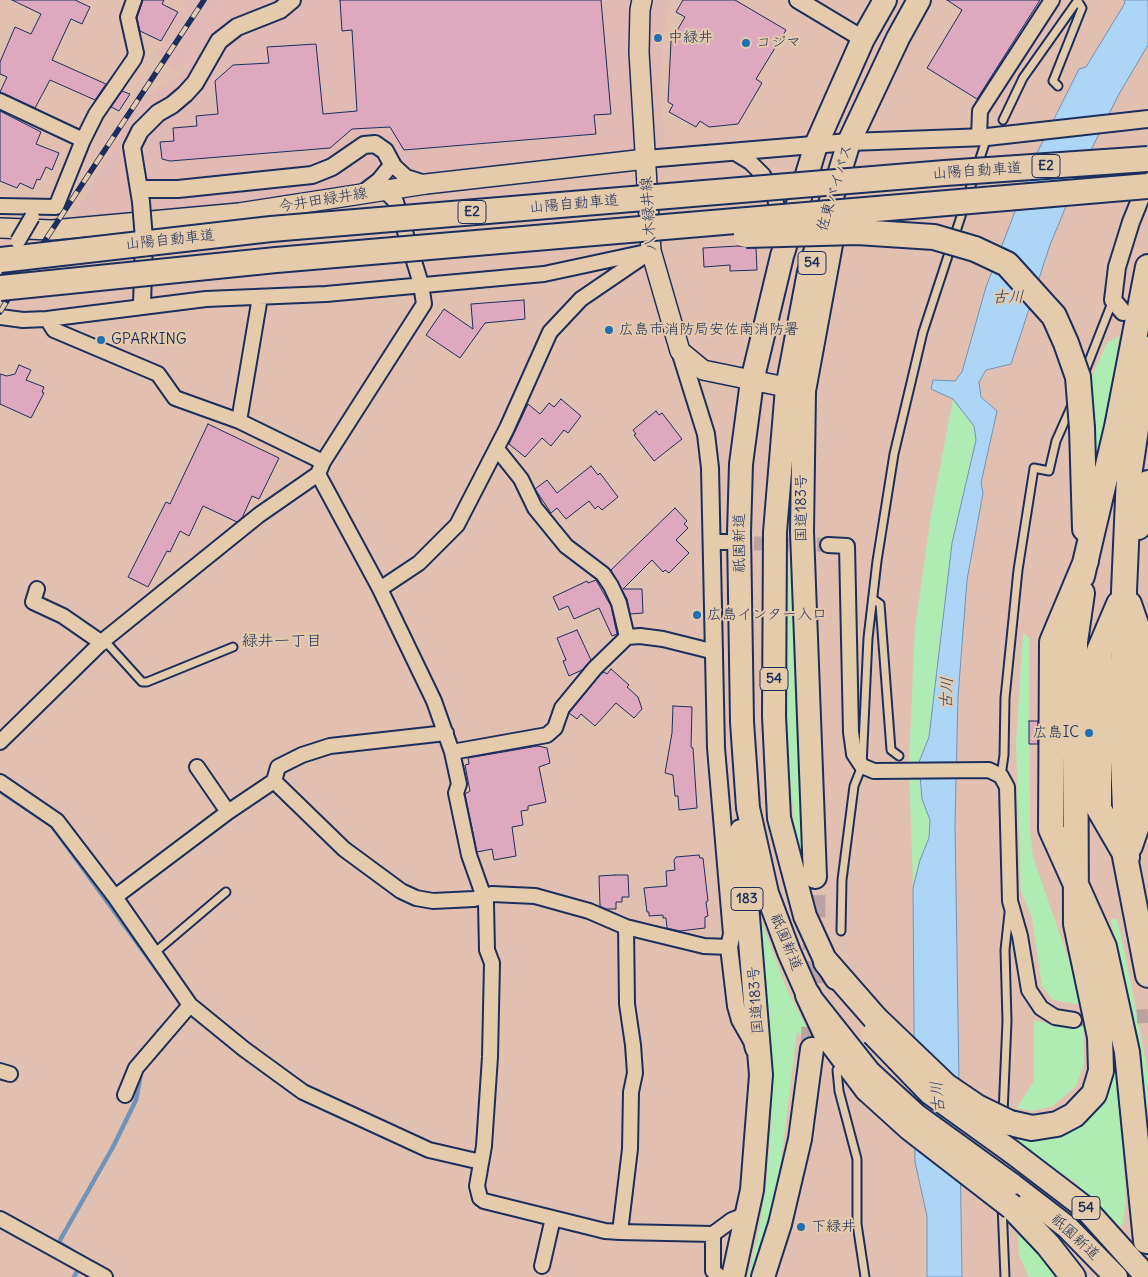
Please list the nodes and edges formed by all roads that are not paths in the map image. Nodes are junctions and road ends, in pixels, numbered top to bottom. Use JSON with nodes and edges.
{"nodes":[{"id":1,"x":134,"y":0,"type":"edge"},
{"id":2,"x":292,"y":0,"type":"edge"},
{"id":3,"x":642,"y":0,"type":"edge"},
{"id":4,"x":798,"y":0,"type":"edge"},
{"id":5,"x":885,"y":0,"type":"edge"},
{"id":6,"x":919,"y":0,"type":"edge"},
{"id":7,"x":1052,"y":0,"type":"edge"},
{"id":8,"x":1078,"y":0,"type":"edge"},
{"id":9,"x":863,"y":39,"type":"junction"},
{"id":10,"x":1058,"y":86,"type":"dead end"},
{"id":11,"x":0,"y":101,"type":"edge"},
{"id":12,"x":1148,"y":119,"type":"edge"},
{"id":13,"x":992,"y":132,"type":"junction"},
{"id":14,"x":83,"y":140,"type":"junction"},
{"id":15,"x":849,"y":142,"type":"junction"},
{"id":16,"x":816,"y":145,"type":"junction"},
{"id":17,"x":1148,"y":148,"type":"edge"},
{"id":18,"x":732,"y":151,"type":"junction"},
{"id":19,"x":1148,"y":158,"type":"edge"},
{"id":20,"x":646,"y":159,"type":"junction"},
{"id":21,"x":392,"y":164,"type":"junction"},
{"id":22,"x":945,"y":173,"type":"junction"},
{"id":23,"x":1148,"y":180,"type":"edge"},
{"id":24,"x":426,"y":184,"type":"junction"},
{"id":25,"x":1148,"y":186,"type":"edge"},
{"id":26,"x":395,"y":193,"type":"junction"},
{"id":27,"x":362,"y":194,"type":"junction"},
{"id":28,"x":140,"y":195,"type":"junction"},
{"id":29,"x":0,"y":206,"type":"edge"},
{"id":30,"x":35,"y":213,"type":"junction"},
{"id":31,"x":0,"y":228,"type":"edge"},
{"id":32,"x":503,"y":241,"type":"junction"},
{"id":33,"x":651,"y":251,"type":"junction"},
{"id":34,"x":782,"y":256,"type":"junction"},
{"id":35,"x":0,"y":260,"type":"edge"},
{"id":36,"x":1148,"y":267,"type":"edge"},
{"id":37,"x":0,"y":271,"type":"edge"},
{"id":38,"x":421,"y":284,"type":"junction"},
{"id":39,"x":0,"y":288,"type":"edge"},
{"id":40,"x":260,"y":297,"type":"junction"},
{"id":41,"x":142,"y":305,"type":"junction"},
{"id":42,"x":1118,"y":306,"type":"joint"},
{"id":43,"x":0,"y":317,"type":"edge"},
{"id":44,"x":47,"y":319,"type":"junction"},
{"id":45,"x":1148,"y":349,"type":"edge"},
{"id":46,"x":680,"y":352,"type":"junction"},
{"id":47,"x":752,"y":381,"type":"junction"},
{"id":48,"x":795,"y":389,"type":"junction"},
{"id":49,"x":239,"y":421,"type":"junction"},
{"id":50,"x":496,"y":449,"type":"junction"},
{"id":51,"x":320,"y":468,"type":"junction"},
{"id":52,"x":1148,"y":483,"type":"edge"},
{"id":53,"x":828,"y":545,"type":"tunnel mouth"},
{"id":54,"x":1086,"y":562,"type":"junction"},
{"id":55,"x":37,"y":589,"type":"dead end"},
{"id":56,"x":380,"y":589,"type":"junction"},
{"id":57,"x":1124,"y":591,"type":"junction"},
{"id":58,"x":873,"y":598,"type":"junction"},
{"id":59,"x":1148,"y":632,"type":"edge"},
{"id":60,"x":627,"y":638,"type":"junction"},
{"id":61,"x":103,"y":642,"type":"junction"},
{"id":62,"x":233,"y":647,"type":"dead end"},
{"id":63,"x":715,"y":652,"type":"junction"},
{"id":64,"x":742,"y":722,"type":"junction"},
{"id":65,"x":446,"y":733,"type":"junction"},
{"id":66,"x":0,"y":742,"type":"edge"},
{"id":67,"x":452,"y":752,"type":"junction"},
{"id":68,"x":899,"y":756,"type":"dead end"},
{"id":69,"x":197,"y":767,"type":"dead end"},
{"id":70,"x":868,"y":769,"type":"junction"},
{"id":71,"x":1001,"y":776,"type":"junction"},
{"id":72,"x":274,"y":781,"type":"junction"},
{"id":73,"x":0,"y":782,"type":"edge"},
{"id":74,"x":228,"y":812,"type":"junction"},
{"id":75,"x":1148,"y":818,"type":"edge"},
{"id":76,"x":1127,"y":857,"type":"junction"},
{"id":77,"x":815,"y":877,"type":"tunnel mouth"},
{"id":78,"x":1076,"y":884,"type":"junction"},
{"id":79,"x":226,"y":892,"type":"dead end"},
{"id":80,"x":484,"y":896,"type":"junction"},
{"id":81,"x":115,"y":898,"type":"junction"},
{"id":82,"x":1010,"y":901,"type":"junction"},
{"id":83,"x":626,"y":927,"type":"junction"},
{"id":84,"x":841,"y":931,"type":"dead end"},
{"id":85,"x":729,"y":947,"type":"junction"},
{"id":86,"x":153,"y":954,"type":"junction"},
{"id":87,"x":826,"y":962,"type":"joint"},
{"id":88,"x":1148,"y":975,"type":"edge"},
{"id":89,"x":808,"y":995,"type":"joint"},
{"id":90,"x":190,"y":1005,"type":"junction"},
{"id":91,"x":1074,"y":1020,"type":"tunnel mouth"},
{"id":92,"x":874,"y":1026,"type":"junction"},
{"id":93,"x":812,"y":1049,"type":"tunnel mouth"},
{"id":94,"x":837,"y":1070,"type":"dead end"},
{"id":95,"x":761,"y":1075,"type":"junction"},
{"id":96,"x":125,"y":1095,"type":"dead end"},
{"id":97,"x":480,"y":1162,"type":"junction"},
{"id":98,"x":1008,"y":1173,"type":"junction"},
{"id":99,"x":747,"y":1214,"type":"junction"},
{"id":100,"x":553,"y":1218,"type":"junction"},
{"id":101,"x":0,"y":1219,"type":"edge"},
{"id":102,"x":620,"y":1232,"type":"junction"},
{"id":103,"x":713,"y":1234,"type":"junction"},
{"id":104,"x":1146,"y":1241,"type":"dead end"},
{"id":105,"x":542,"y":1266,"type":"dead end"},
{"id":106,"x":106,"y":1277,"type":"edge"},
{"id":107,"x":720,"y":1277,"type":"edge"},
{"id":108,"x":733,"y":1277,"type":"edge"},
{"id":109,"x":764,"y":1277,"type":"edge"},
{"id":110,"x":865,"y":1277,"type":"edge"},
{"id":111,"x":1005,"y":1277,"type":"edge"},
{"id":112,"x":1073,"y":1277,"type":"edge"},
{"id":113,"x":1116,"y":1277,"type":"edge"},
{"id":114,"x":1147,"y":1277,"type":"edge"}],
"edges":[{"from":1,"to":14,"type":"street"},
{"from":2,"to":28,"type":"street"},
{"from":3,"to":20,"type":"main road","name":"八木緑井線"},
{"from":4,"to":9,"type":"street"},
{"from":5,"to":9,"type":"highway","name":"佐東バイパス","number":"54"},
{"from":6,"to":15,"type":"highway","name":"佐東バイパス"},
{"from":7,"to":13,"type":"street"},
{"from":8,"to":10,"type":"lane"},
{"from":8,"to":13,"type":"lane"},
{"from":9,"to":16,"type":"highway","name":"佐東バイパス","number":"54"},
{"from":11,"to":14,"type":"street"},
{"from":12,"to":13,"type":"street"},
{"from":13,"to":15,"type":"street"},
{"from":13,"to":58,"type":"lane"},
{"from":14,"to":30,"type":"street"},
{"from":15,"to":16,"type":"street"},
{"from":15,"to":48,"type":"highway","name":"国道183号"},
{"from":16,"to":18,"type":"street"},
{"from":16,"to":34,"type":"highway","name":"佐東バイパス","number":"54"},
{"from":17,"to":22,"type":"highway","bridge":true},
{"from":18,"to":20,"type":"street"},
{"from":18,"to":34,"type":"street"},
{"from":19,"to":22,"type":"highway","name":"山陽自動車道","number":"E2","bridge":true},
{"from":20,"to":24,"type":"main road","name":"今井田緑井線"},
{"from":20,"to":33,"type":"main road","name":"八木緑井線"},
{"from":21,"to":24,"type":"street"},
{"from":21,"to":27,"type":"street"},
{"from":21,"to":28,"type":"street"},
{"from":22,"to":35,"type":"highway","name":"山陽自動車道","number":"E2","bridge":true},
{"from":23,"to":42,"type":"street"},
{"from":24,"to":26,"type":"main road","name":"今井田緑井線"},
{"from":25,"to":32,"type":"highway","name":"山陽自動車道","number":"E2","bridge":true},
{"from":26,"to":27,"type":"main road","name":"今井田緑井線"},
{"from":26,"to":38,"type":"street"},
{"from":27,"to":31,"type":"main road","name":"今井田緑井線"},
{"from":28,"to":41,"type":"street","bridge":true},
{"from":29,"to":30,"type":"street"},
{"from":30,"to":37,"type":"street","bridge":true},
{"from":32,"to":39,"type":"highway","name":"山陽自動車道","number":"E2","bridge":true},
{"from":32,"to":54,"type":"highway","bridge":true},
{"from":33,"to":38,"type":"street"},
{"from":33,"to":46,"type":"main road","name":"八木緑井線"},
{"from":33,"to":50,"type":"street"},
{"from":34,"to":47,"type":"highway","name":"佐東バイパス","number":"54"},
{"from":36,"to":54,"type":"highway"},
{"from":38,"to":40,"type":"street"},
{"from":38,"to":51,"type":"street"},
{"from":40,"to":41,"type":"street"},
{"from":40,"to":49,"type":"street"},
{"from":41,"to":44,"type":"street"},
{"from":42,"to":71,"type":"lane"},
{"from":43,"to":44,"type":"street"},
{"from":44,"to":49,"type":"street"},
{"from":45,"to":57,"type":"highway"},
{"from":46,"to":47,"type":"main road"},
{"from":46,"to":63,"type":"street"},
{"from":47,"to":48,"type":"main road"},
{"from":47,"to":64,"type":"highway","name":"祇園新道","number":"54"},
{"from":48,"to":77,"type":"highway","name":"国道183号"},
{"from":48,"to":87,"type":"highway","name":"祇園新道","number":"54"},
{"from":49,"to":51,"type":"street"},
{"from":50,"to":56,"type":"street"},
{"from":50,"to":60,"type":"street"},
{"from":51,"to":56,"type":"street"},
{"from":51,"to":61,"type":"street"},
{"from":52,"to":57,"type":"highway"},
{"from":53,"to":70,"type":"street"},
{"from":54,"to":78,"type":"highway"},
{"from":54,"to":78,"type":"highway"},
{"from":55,"to":61,"type":"street"},
{"from":56,"to":65,"type":"street"},
{"from":57,"to":59,"type":"highway"},
{"from":57,"to":76,"type":"highway"},
{"from":57,"to":76,"type":"highway"},
{"from":58,"to":68,"type":"lane"},
{"from":58,"to":70,"type":"lane"},
{"from":60,"to":63,"type":"street"},
{"from":60,"to":67,"type":"street"},
{"from":61,"to":62,"type":"lane"},
{"from":61,"to":66,"type":"street"},
{"from":63,"to":85,"type":"street"},
{"from":64,"to":89,"type":"highway","name":"祇園新道","number":"54"},
{"from":64,"to":95,"type":"highway","name":"国道183号","number":"183"},
{"from":65,"to":67,"type":"street"},
{"from":65,"to":72,"type":"street"},
{"from":67,"to":80,"type":"street"},
{"from":69,"to":74,"type":"street"},
{"from":70,"to":71,"type":"street"},
{"from":70,"to":84,"type":"lane"},
{"from":71,"to":82,"type":"street"},
{"from":72,"to":74,"type":"street"},
{"from":72,"to":80,"type":"street"},
{"from":73,"to":81,"type":"street"},
{"from":74,"to":81,"type":"street"},
{"from":75,"to":76,"type":"highway"},
{"from":76,"to":88,"type":"highway"},
{"from":78,"to":92,"type":"highway","bridge":true},
{"from":78,"to":104,"type":"highway"},
{"from":79,"to":86,"type":"lane"},
{"from":80,"to":83,"type":"street"},
{"from":80,"to":97,"type":"street"},
{"from":81,"to":86,"type":"street"},
{"from":82,"to":91,"type":"street"},
{"from":82,"to":98,"type":"lane"},
{"from":83,"to":85,"type":"street"},
{"from":83,"to":102,"type":"street"},
{"from":85,"to":95,"type":"street"},
{"from":86,"to":90,"type":"street"},
{"from":87,"to":92,"type":"highway"},
{"from":89,"to":98,"type":"highway","bridge":true},
{"from":90,"to":96,"type":"street"},
{"from":90,"to":97,"type":"street"},
{"from":92,"to":98,"type":"highway","name":"祇園新道","number":"54","bridge":true},
{"from":93,"to":109,"type":"highway"},
{"from":94,"to":110,"type":"lane"},
{"from":95,"to":99,"type":"highway","name":"国道183号","number":"183"},
{"from":97,"to":100,"type":"street"},
{"from":98,"to":111,"type":"lane"},
{"from":98,"to":112,"type":"highway"},
{"from":98,"to":113,"type":"highway","name":"祇園新道","number":"54"},
{"from":98,"to":114,"type":"highway","name":"祇園新道","number":"54"},
{"from":99,"to":103,"type":"street"},
{"from":99,"to":108,"type":"highway","name":"国道183号","number":"183"},
{"from":100,"to":102,"type":"street"},
{"from":100,"to":105,"type":"street"},
{"from":101,"to":106,"type":"street"},
{"from":102,"to":103,"type":"street"},
{"from":103,"to":107,"type":"street"}]}
